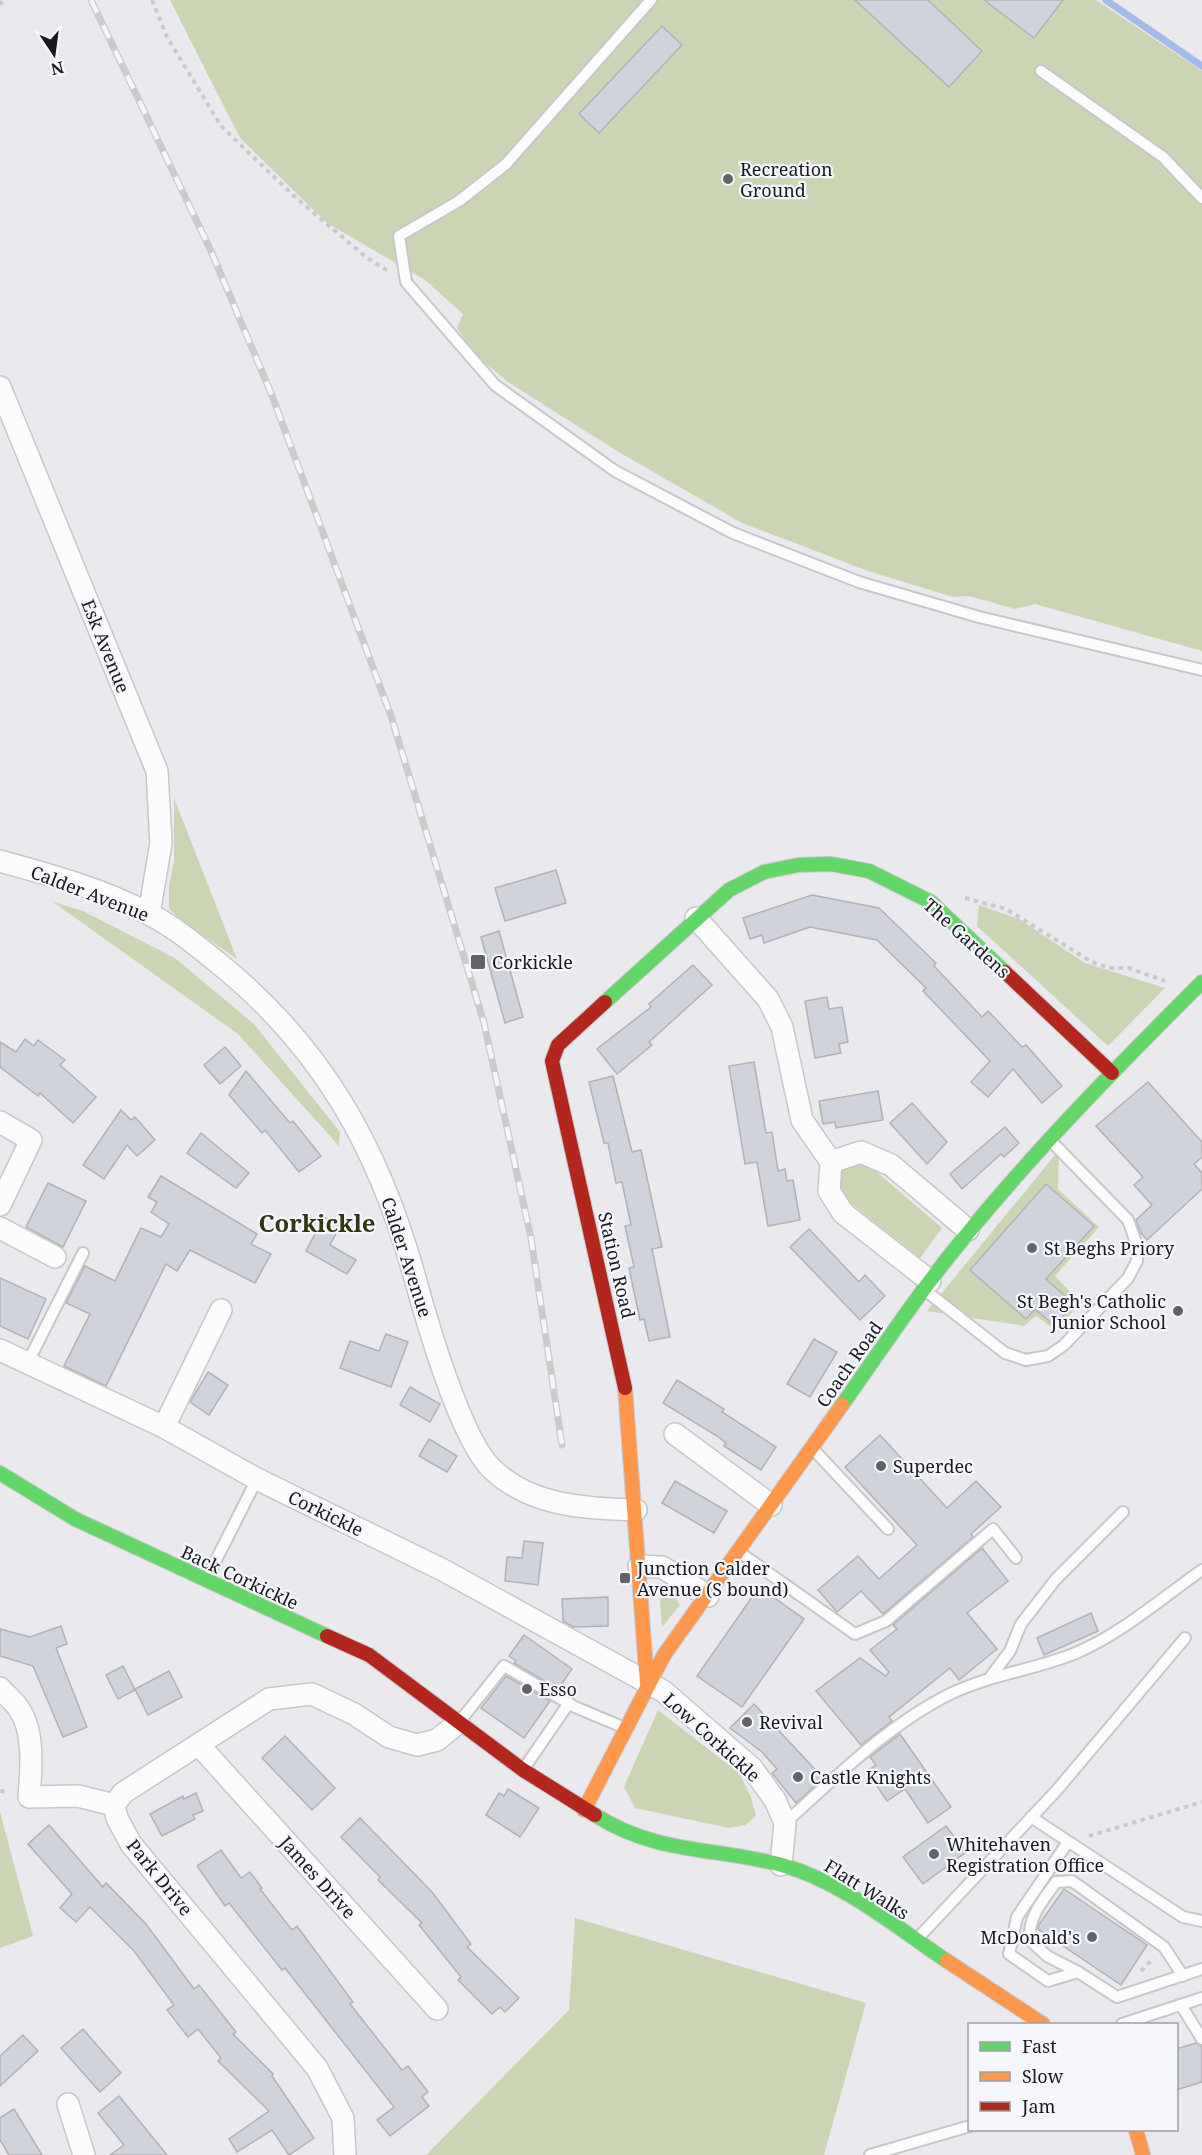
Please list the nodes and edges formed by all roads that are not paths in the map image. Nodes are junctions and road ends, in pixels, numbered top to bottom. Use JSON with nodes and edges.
{"nodes":[{"id":1,"x":651,"y":0,"type":"edge"},
{"id":2,"x":1041,"y":71,"type":"dead end"},
{"id":3,"x":1202,"y":198,"type":"edge"},
{"id":4,"x":0,"y":387,"type":"edge"},
{"id":5,"x":1202,"y":670,"type":"edge"},
{"id":6,"x":0,"y":861,"type":"edge"},
{"id":7,"x":149,"y":914,"type":"junction"},
{"id":8,"x":696,"y":918,"type":"junction"},
{"id":9,"x":1202,"y":982,"type":"edge"},
{"id":10,"x":1112,"y":1073,"type":"junction"},
{"id":11,"x":0,"y":1122,"type":"edge"},
{"id":12,"x":1049,"y":1139,"type":"junction"},
{"id":13,"x":831,"y":1162,"type":"junction"},
{"id":14,"x":0,"y":1205,"type":"edge"},
{"id":15,"x":0,"y":1228,"type":"edge"},
{"id":16,"x":968,"y":1230,"type":"junction"},
{"id":17,"x":83,"y":1253,"type":"dead end"},
{"id":18,"x":55,"y":1257,"type":"dead end"},
{"id":19,"x":927,"y":1285,"type":"junction"},
{"id":20,"x":221,"y":1310,"type":"dead end"},
{"id":21,"x":0,"y":1350,"type":"edge"},
{"id":22,"x":28,"y":1362,"type":"junction"},
{"id":23,"x":164,"y":1427,"type":"junction"},
{"id":24,"x":675,"y":1434,"type":"dead end"},
{"id":25,"x":812,"y":1448,"type":"junction"},
{"id":26,"x":0,"y":1473,"type":"edge"},
{"id":27,"x":257,"y":1479,"type":"junction"},
{"id":28,"x":771,"y":1505,"type":"junction"},
{"id":29,"x":636,"y":1510,"type":"junction"},
{"id":30,"x":1123,"y":1512,"type":"dead end"},
{"id":31,"x":888,"y":1529,"type":"dead end"},
{"id":32,"x":739,"y":1552,"type":"junction"},
{"id":33,"x":1016,"y":1558,"type":"dead end"},
{"id":34,"x":639,"y":1566,"type":"junction"},
{"id":35,"x":1202,"y":1570,"type":"edge"},
{"id":36,"x":205,"y":1581,"type":"junction"},
{"id":37,"x":708,"y":1596,"type":"junction"},
{"id":38,"x":1185,"y":1638,"type":"dead end"},
{"id":39,"x":991,"y":1676,"type":"junction"},
{"id":40,"x":647,"y":1683,"type":"junction"},
{"id":41,"x":0,"y":1688,"type":"edge"},
{"id":42,"x":569,"y":1703,"type":"junction"},
{"id":43,"x":458,"y":1723,"type":"junction"},
{"id":44,"x":625,"y":1728,"type":"junction"},
{"id":45,"x":199,"y":1745,"type":"junction"},
{"id":46,"x":523,"y":1770,"type":"junction"},
{"id":47,"x":114,"y":1805,"type":"junction"},
{"id":48,"x":584,"y":1810,"type":"junction"},
{"id":49,"x":1031,"y":1817,"type":"junction"},
{"id":50,"x":784,"y":1822,"type":"junction"},
{"id":51,"x":1068,"y":1842,"type":"junction"},
{"id":52,"x":781,"y":1865,"type":"junction"},
{"id":53,"x":1202,"y":1921,"type":"edge"},
{"id":54,"x":916,"y":1941,"type":"junction"},
{"id":55,"x":1202,"y":1969,"type":"edge"},
{"id":56,"x":1078,"y":1972,"type":"junction"},
{"id":57,"x":1183,"y":1976,"type":"junction"},
{"id":58,"x":1202,"y":1998,"type":"edge"},
{"id":59,"x":1181,"y":2005,"type":"junction"},
{"id":60,"x":436,"y":2009,"type":"dead end"},
{"id":61,"x":1041,"y":2023,"type":"edge"},
{"id":62,"x":1128,"y":2023,"type":"edge"},
{"id":63,"x":1202,"y":2039,"type":"edge"},
{"id":64,"x":68,"y":2104,"type":"dead end"},
{"id":65,"x":968,"y":2126,"type":"edge"},
{"id":66,"x":1136,"y":2131,"type":"edge"},
{"id":67,"x":84,"y":2155,"type":"edge"},
{"id":68,"x":345,"y":2155,"type":"edge"},
{"id":69,"x":870,"y":2155,"type":"edge"},
{"id":70,"x":1143,"y":2155,"type":"edge"}],
"edges":[{"from":1,"to":5,"type":"lane"},
{"from":2,"to":3,"type":"lane"},
{"from":4,"to":7,"type":"street","name":"Esk Avenue"},
{"from":6,"to":7,"type":"street","name":"Calder Avenue"},
{"from":7,"to":29,"type":"street","name":"Calder Avenue"},
{"from":8,"to":10,"type":"street","name":"The Gardens"},
{"from":8,"to":13,"type":"street"},
{"from":8,"to":29,"type":"street","name":"Station Road"},
{"from":9,"to":10,"type":"street","name":"Coach Road"},
{"from":10,"to":12,"type":"street","name":"Coach Road"},
{"from":11,"to":14,"type":"street"},
{"from":12,"to":16,"type":"street","name":"Coach Road"},
{"from":12,"to":19,"type":"lane"},
{"from":13,"to":16,"type":"street"},
{"from":13,"to":19,"type":"street"},
{"from":15,"to":18,"type":"street"},
{"from":16,"to":19,"type":"street","name":"Coach Road"},
{"from":17,"to":22,"type":"lane"},
{"from":19,"to":25,"type":"street","name":"Coach Road"},
{"from":20,"to":23,"type":"street"},
{"from":21,"to":22,"type":"street","name":"Corkickle"},
{"from":22,"to":23,"type":"street","name":"Corkickle"},
{"from":23,"to":27,"type":"street","name":"Corkickle"},
{"from":24,"to":28,"type":"street"},
{"from":25,"to":28,"type":"street","name":"Coach Road"},
{"from":25,"to":31,"type":"lane"},
{"from":26,"to":36,"type":"street","name":"Back Corkickle"},
{"from":27,"to":36,"type":"lane"},
{"from":27,"to":40,"type":"street","name":"Corkickle"},
{"from":28,"to":32,"type":"street","name":"Coach Road"},
{"from":29,"to":34,"type":"street","name":"Station Road"},
{"from":30,"to":39,"type":"lane"},
{"from":32,"to":33,"type":"lane"},
{"from":32,"to":37,"type":"street","name":"Coach Road"},
{"from":34,"to":37,"type":"street"},
{"from":34,"to":40,"type":"street","name":"Station Road"},
{"from":35,"to":39,"type":"lane"},
{"from":36,"to":43,"type":"street","name":"Back Corkickle"},
{"from":37,"to":40,"type":"street","name":"Coach Road"},
{"from":38,"to":49,"type":"lane"},
{"from":39,"to":50,"type":"lane"},
{"from":40,"to":44,"type":"street","name":"Coach Road"},
{"from":40,"to":50,"type":"street","name":"Low Corkickle"},
{"from":41,"to":47,"type":"street"},
{"from":42,"to":43,"type":"lane"},
{"from":42,"to":44,"type":"lane"},
{"from":42,"to":46,"type":"lane"},
{"from":43,"to":45,"type":"street"},
{"from":43,"to":46,"type":"street"},
{"from":44,"to":48,"type":"street","name":"Coach Road"},
{"from":45,"to":47,"type":"street"},
{"from":45,"to":60,"type":"street","name":"James Drive"},
{"from":46,"to":48,"type":"street"},
{"from":47,"to":68,"type":"street","name":"Park Drive"},
{"from":48,"to":52,"type":"street","name":"Flatt Walks"},
{"from":49,"to":51,"type":"lane"},
{"from":49,"to":54,"type":"lane"},
{"from":50,"to":52,"type":"street","name":"Low Corkickle"},
{"from":51,"to":53,"type":"lane"},
{"from":51,"to":56,"type":"lane"},
{"from":52,"to":54,"type":"street","name":"Flatt Walks"},
{"from":54,"to":61,"type":"street","name":"Flatt Walks"},
{"from":55,"to":57,"type":"lane"},
{"from":56,"to":57,"type":"lane"},
{"from":56,"to":57,"type":"lane"},
{"from":58,"to":59,"type":"lane"},
{"from":59,"to":62,"type":"lane"},
{"from":59,"to":63,"type":"lane"},
{"from":64,"to":67,"type":"street"},
{"from":65,"to":69,"type":"lane"},
{"from":66,"to":70,"type":"street"}]}
